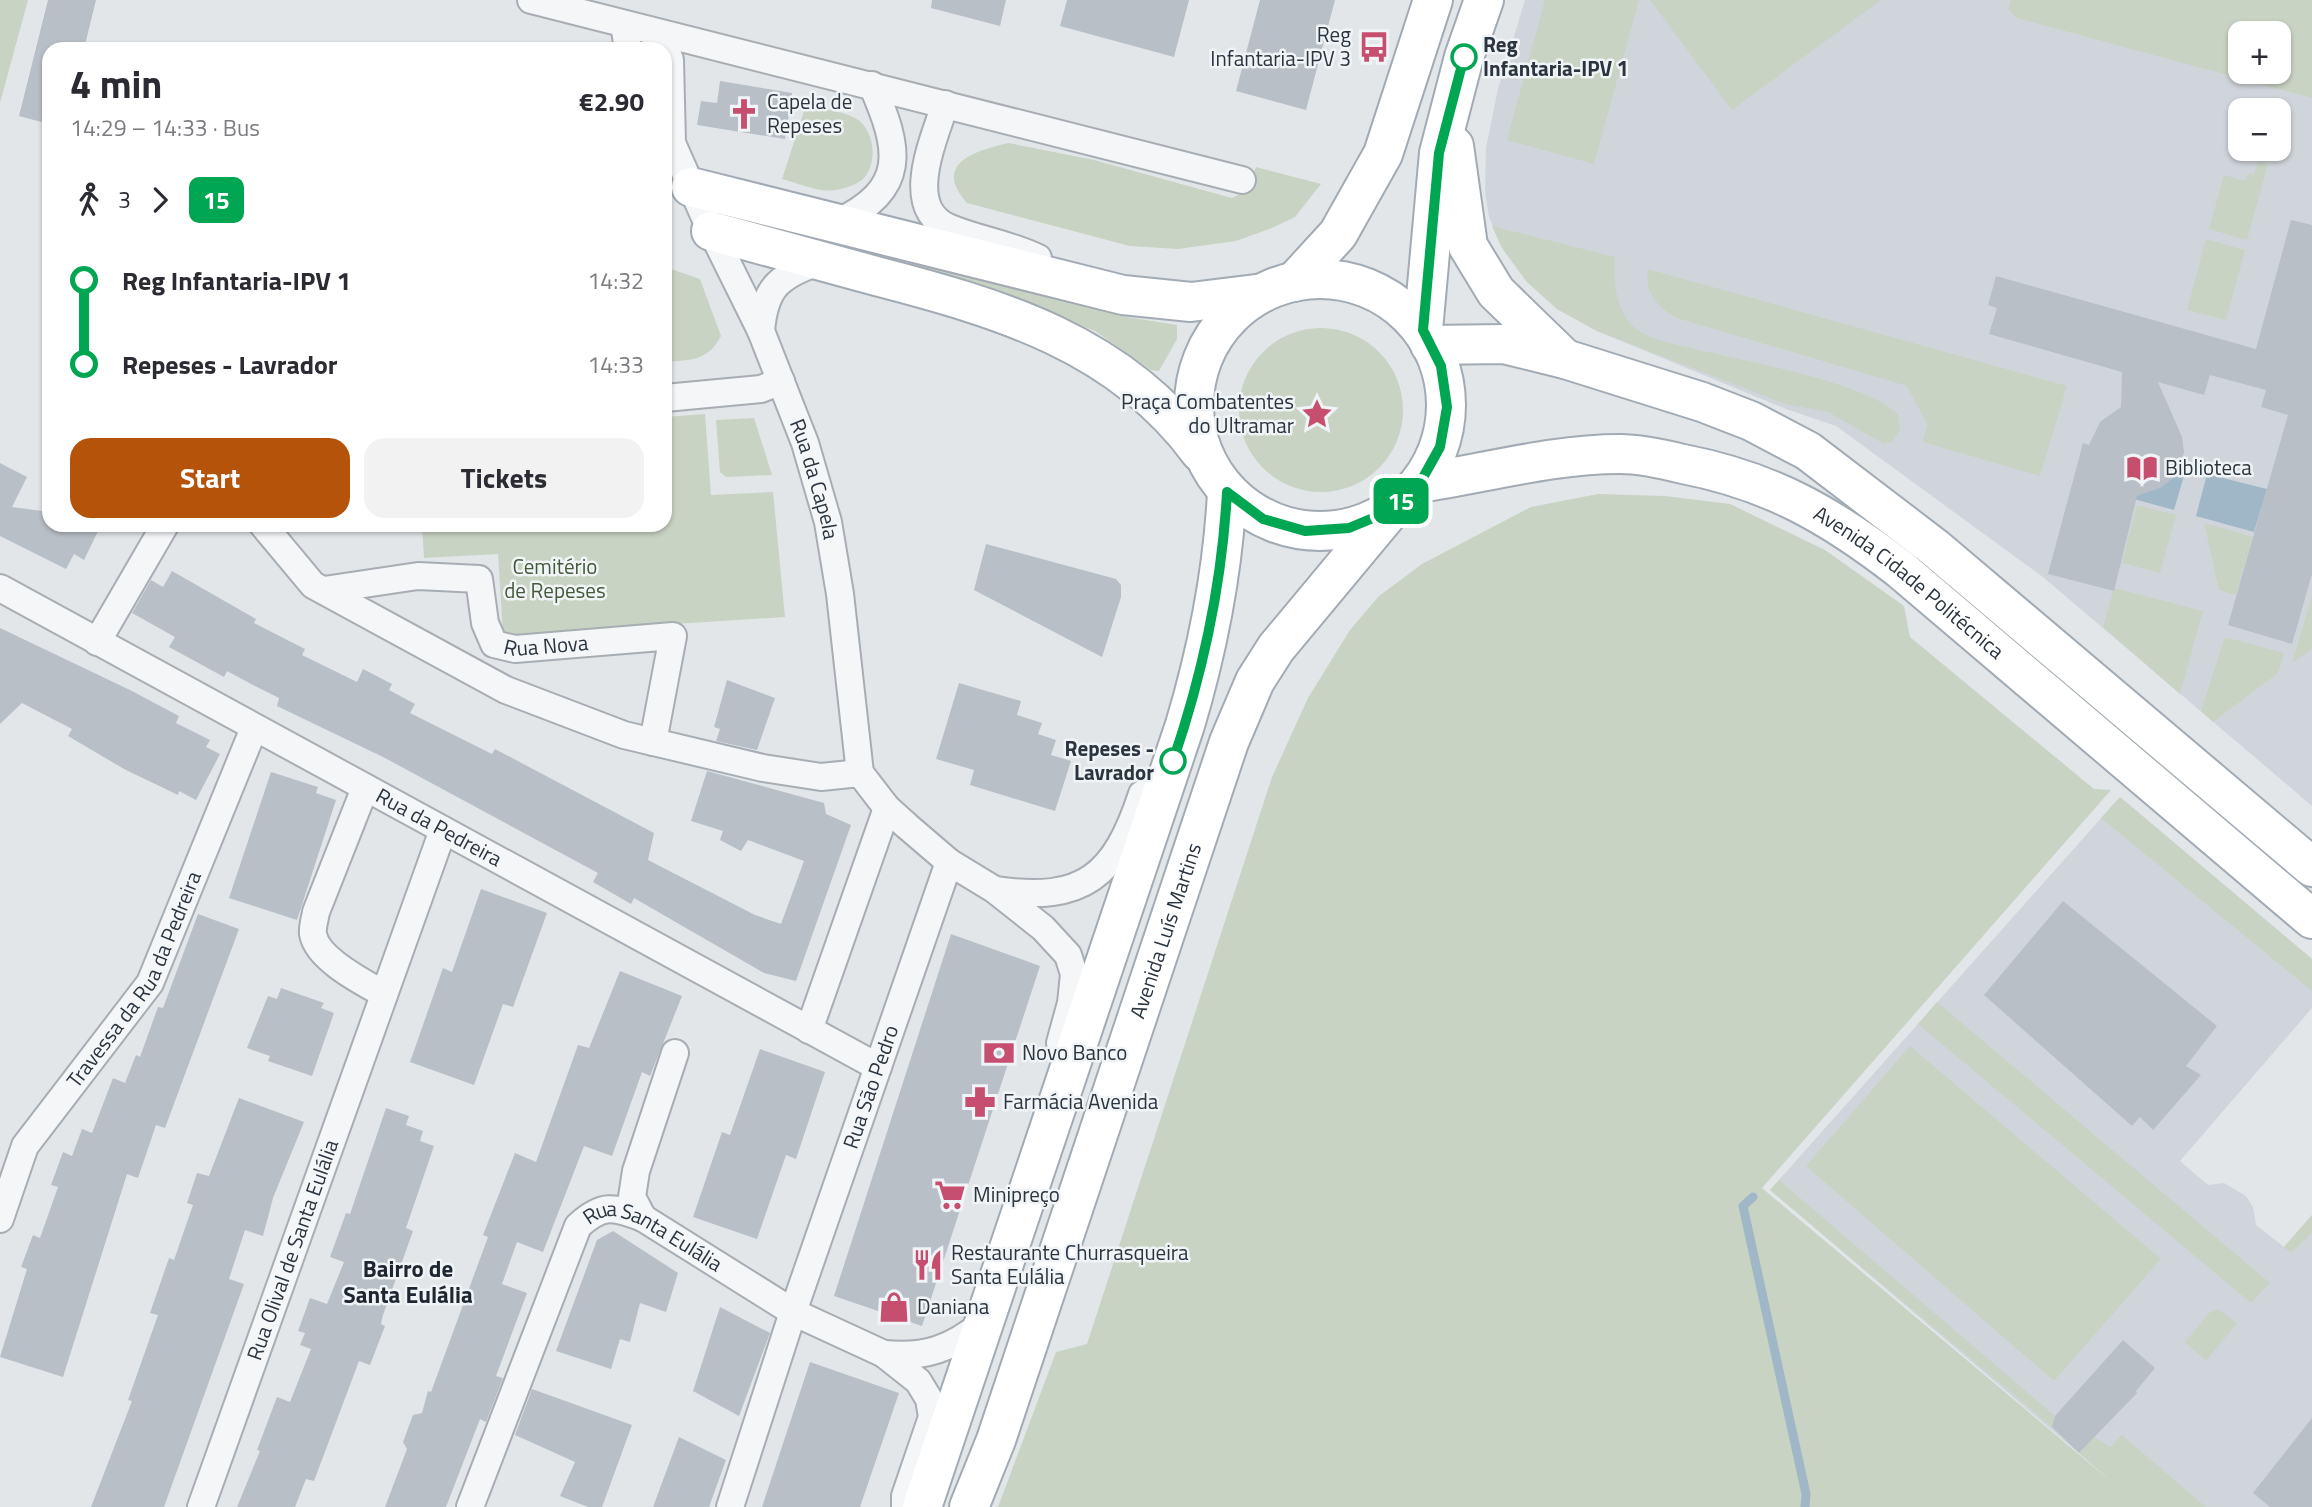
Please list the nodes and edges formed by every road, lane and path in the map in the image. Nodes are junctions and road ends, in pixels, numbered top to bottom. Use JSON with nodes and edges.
{"nodes":[{"id":1,"x":531,"y":0,"type":"edge"},
{"id":2,"x":1433,"y":0,"type":"edge"},
{"id":3,"x":1484,"y":0,"type":"edge"},
{"id":4,"x":659,"y":33,"type":"junction"},
{"id":5,"x":626,"y":36,"type":"edge"},
{"id":6,"x":663,"y":42,"type":"edge"},
{"id":7,"x":872,"y":85,"type":"junction"},
{"id":8,"x":945,"y":104,"type":"junction"},
{"id":9,"x":1447,"y":121,"type":"junction"},
{"id":10,"x":672,"y":145,"type":"edge"},
{"id":11,"x":1242,"y":180,"type":"dead end"},
{"id":12,"x":703,"y":213,"type":"junction"},
{"id":13,"x":836,"y":223,"type":"junction"},
{"id":14,"x":925,"y":246,"type":"junction"},
{"id":15,"x":821,"y":261,"type":"junction"},
{"id":16,"x":1294,"y":282,"type":"junction"},
{"id":17,"x":1074,"y":283,"type":"junction"},
{"id":18,"x":1258,"y":294,"type":"junction"},
{"id":19,"x":761,"y":331,"type":"junction"},
{"id":20,"x":1427,"y":337,"type":"junction"},
{"id":21,"x":1565,"y":359,"type":"junction"},
{"id":22,"x":781,"y":381,"type":"junction"},
{"id":23,"x":672,"y":397,"type":"edge"},
{"id":24,"x":1203,"y":456,"type":"junction"},
{"id":25,"x":1420,"y":483,"type":"junction"},
{"id":26,"x":1227,"y":492,"type":"junction"},
{"id":27,"x":1390,"y":511,"type":"junction"},
{"id":28,"x":161,"y":532,"type":"edge"},
{"id":29,"x":269,"y":532,"type":"edge"},
{"id":30,"x":0,"y":588,"type":"edge"},
{"id":31,"x":324,"y":590,"type":"junction"},
{"id":32,"x":97,"y":642,"type":"junction"},
{"id":33,"x":1185,"y":725,"type":"junction"},
{"id":34,"x":254,"y":728,"type":"junction"},
{"id":35,"x":653,"y":742,"type":"junction"},
{"id":36,"x":860,"y":773,"type":"junction"},
{"id":37,"x":365,"y":788,"type":"junction"},
{"id":38,"x":887,"y":808,"type":"junction"},
{"id":39,"x":443,"y":830,"type":"junction"},
{"id":40,"x":949,"y":862,"type":"junction"},
{"id":41,"x":2312,"y":867,"type":"edge"},
{"id":42,"x":995,"y":890,"type":"junction"},
{"id":43,"x":2312,"y":919,"type":"edge"},
{"id":44,"x":384,"y":994,"type":"junction"},
{"id":45,"x":808,"y":1030,"type":"junction"},
{"id":46,"x":675,"y":1053,"type":"dead end"},
{"id":47,"x":878,"y":1067,"type":"junction"},
{"id":48,"x":1051,"y":1130,"type":"junction"},
{"id":49,"x":643,"y":1218,"type":"junction"},
{"id":50,"x":0,"y":1219,"type":"edge"},
{"id":51,"x":793,"y":1312,"type":"junction"},
{"id":52,"x":986,"y":1319,"type":"junction"},
{"id":53,"x":884,"y":1354,"type":"junction"},
{"id":54,"x":201,"y":1507,"type":"edge"},
{"id":55,"x":470,"y":1507,"type":"edge"},
{"id":56,"x":730,"y":1507,"type":"edge"},
{"id":57,"x":905,"y":1507,"type":"edge"},
{"id":58,"x":922,"y":1507,"type":"edge"},
{"id":59,"x":969,"y":1507,"type":"edge"}],
"edges":[{"from":1,"to":5,"type":"street"},
{"from":2,"to":16,"type":"main road"},
{"from":3,"to":9,"type":"main road"},
{"from":4,"to":5,"type":"street"},
{"from":4,"to":6,"type":"street","name":"Rua da Capela"},
{"from":4,"to":7,"type":"street"},
{"from":7,"to":8,"type":"street"},
{"from":7,"to":13,"type":"street"},
{"from":8,"to":11,"type":"street"},
{"from":8,"to":17,"type":"street"},
{"from":9,"to":20,"type":"main road"},
{"from":9,"to":21,"type":"main road"},
{"from":10,"to":12,"type":"street","name":"Rua da Capela"},
{"from":12,"to":13,"type":"main road"},
{"from":12,"to":14,"type":"street"},
{"from":12,"to":15,"type":"main road"},
{"from":12,"to":19,"type":"street","name":"Rua da Capela"},
{"from":13,"to":14,"type":"main road"},
{"from":14,"to":17,"type":"main road"},
{"from":15,"to":19,"type":"street"},
{"from":15,"to":24,"type":"main road"},
{"from":16,"to":18,"type":"main road"},
{"from":16,"to":20,"type":"main road"},
{"from":17,"to":18,"type":"main road"},
{"from":18,"to":24,"type":"main road"},
{"from":19,"to":22,"type":"street","name":"Rua da Capela"},
{"from":20,"to":21,"type":"main road","name":"Avenida Cidade Politécnica"},
{"from":20,"to":25,"type":"main road"},
{"from":21,"to":41,"type":"main road","name":"Avenida Cidade Politécnica"},
{"from":22,"to":23,"type":"street"},
{"from":22,"to":36,"type":"street","name":"Rua da Capela"},
{"from":24,"to":26,"type":"main road"},
{"from":25,"to":27,"type":"main road"},
{"from":25,"to":43,"type":"main road","name":"Avenida Cidade Politécnica"},
{"from":26,"to":27,"type":"main road"},
{"from":26,"to":33,"type":"main road"},
{"from":27,"to":59,"type":"main road","name":"Avenida Luís Martins"},
{"from":28,"to":32,"type":"street"},
{"from":29,"to":31,"type":"street","name":"Rua Nova"},
{"from":30,"to":32,"type":"street","name":"Rua da Pedreira"},
{"from":31,"to":35,"type":"street","name":"Rua Nova"},
{"from":31,"to":35,"type":"street","name":"Rua Nova"},
{"from":32,"to":34,"type":"street","name":"Rua da Pedreira"},
{"from":33,"to":42,"type":"street"},
{"from":33,"to":48,"type":"main road"},
{"from":34,"to":37,"type":"street","name":"Rua da Pedreira"},
{"from":34,"to":50,"type":"street","name":"Travessa da Rua da Pedreira"},
{"from":35,"to":36,"type":"street","name":"Rua Nova"},
{"from":36,"to":38,"type":"street"},
{"from":37,"to":39,"type":"street","name":"Rua da Pedreira"},
{"from":37,"to":44,"type":"street"},
{"from":38,"to":40,"type":"street"},
{"from":38,"to":45,"type":"street"},
{"from":39,"to":44,"type":"street","name":"Rua Olival de Santa Eulália"},
{"from":39,"to":45,"type":"street","name":"Rua da Pedreira"},
{"from":40,"to":42,"type":"street"},
{"from":40,"to":47,"type":"street","name":"Rua São Pedro"},
{"from":42,"to":48,"type":"street"},
{"from":44,"to":54,"type":"street","name":"Rua Olival de Santa Eulália"},
{"from":45,"to":47,"type":"street","name":"Rua da Pedreira"},
{"from":46,"to":49,"type":"street"},
{"from":47,"to":51,"type":"street","name":"Rua São Pedro"},
{"from":48,"to":52,"type":"main road"},
{"from":49,"to":51,"type":"street","name":"Rua Santa Eulália"},
{"from":49,"to":55,"type":"street","name":"Rua Santa Eulália"},
{"from":51,"to":53,"type":"street","name":"Rua Santa Eulália"},
{"from":51,"to":56,"type":"street","name":"Rua São Pedro"},
{"from":52,"to":53,"type":"street"},
{"from":52,"to":58,"type":"main road"},
{"from":53,"to":57,"type":"street"}]}
